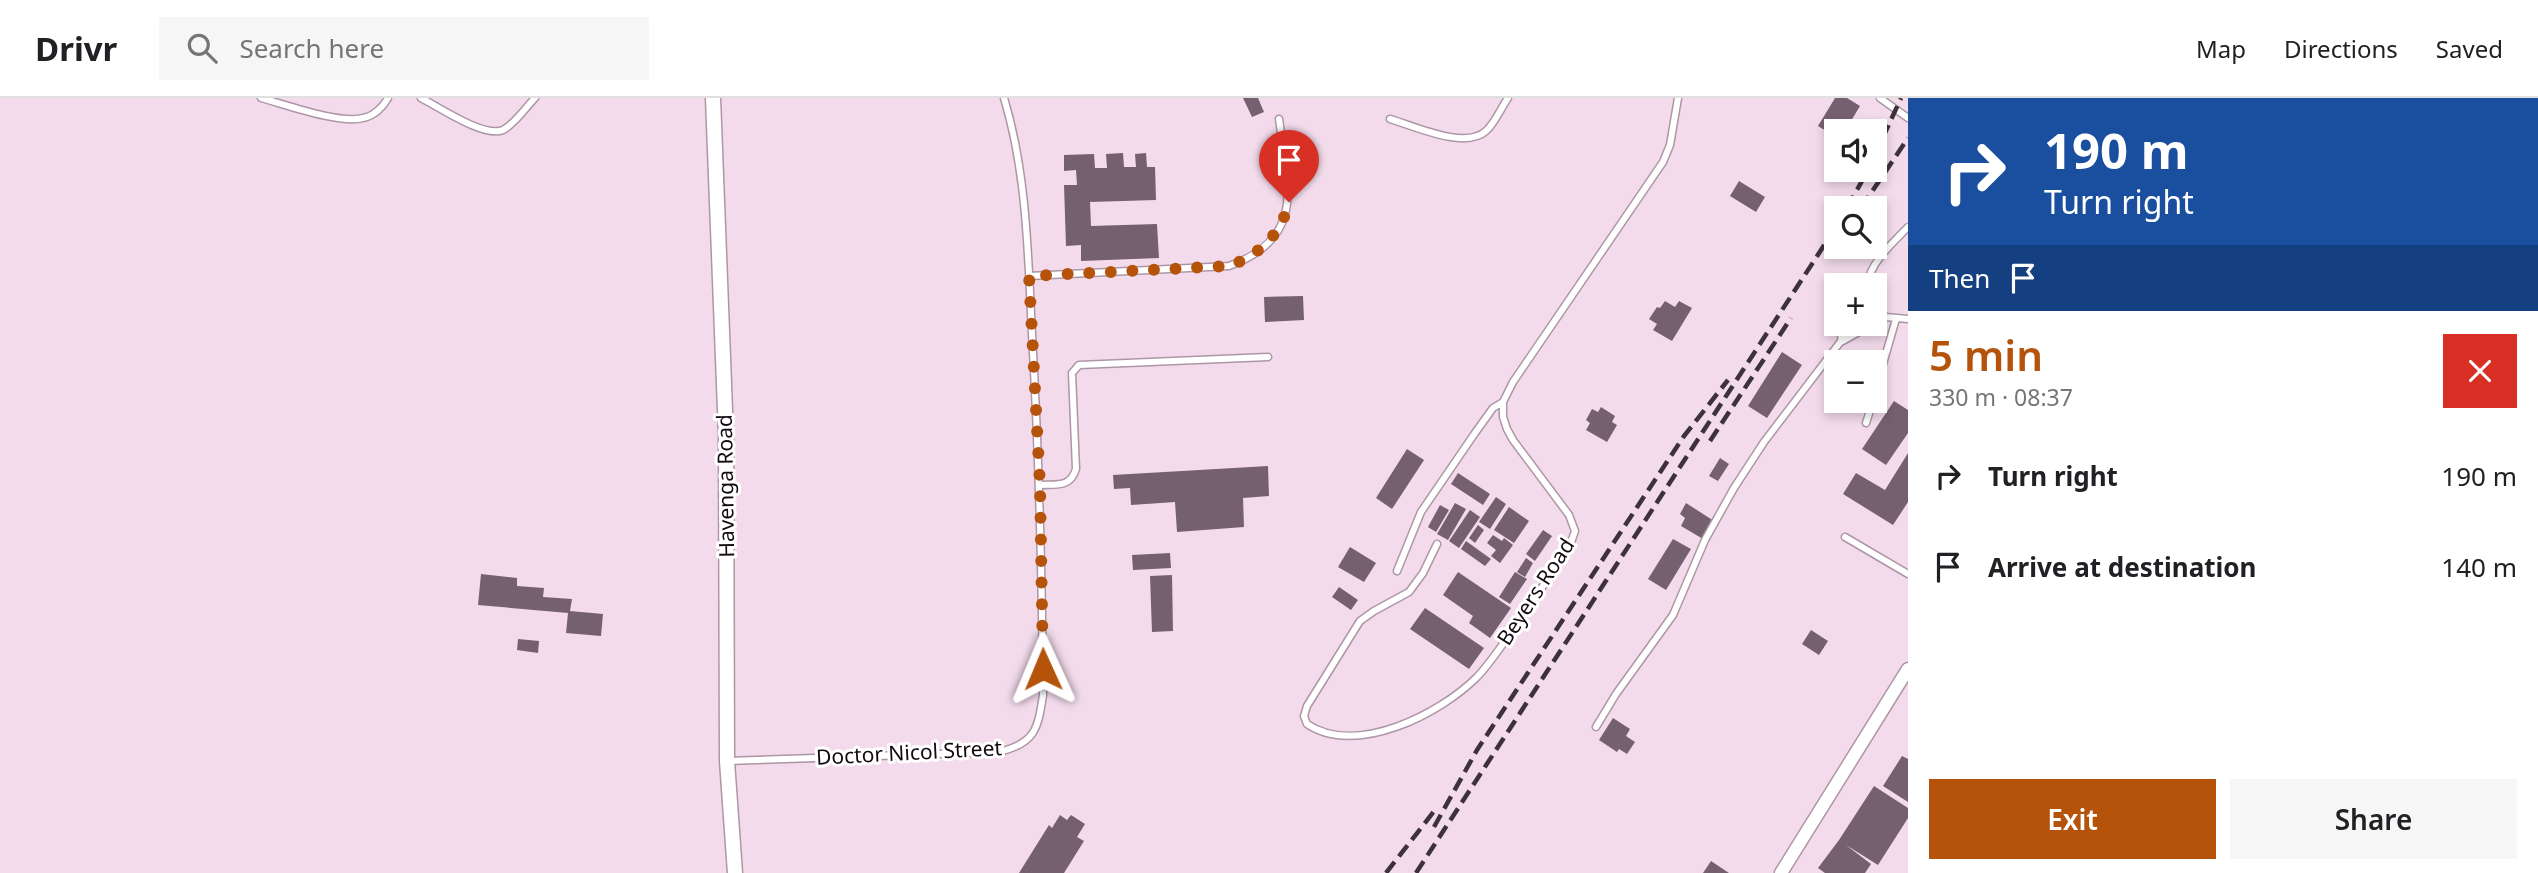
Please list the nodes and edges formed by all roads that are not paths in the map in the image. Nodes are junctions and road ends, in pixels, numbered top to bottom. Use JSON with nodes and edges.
{"nodes":[{"id":1,"x":261,"y":98,"type":"edge"},
{"id":2,"x":388,"y":98,"type":"edge"},
{"id":3,"x":421,"y":98,"type":"edge"},
{"id":4,"x":535,"y":98,"type":"edge"},
{"id":5,"x":713,"y":98,"type":"edge"},
{"id":6,"x":1004,"y":98,"type":"edge"},
{"id":7,"x":1508,"y":98,"type":"edge"},
{"id":8,"x":1678,"y":98,"type":"edge"},
{"id":9,"x":1880,"y":98,"type":"edge"},
{"id":10,"x":1390,"y":118,"type":"dead end"},
{"id":11,"x":1908,"y":118,"type":"edge"},
{"id":12,"x":1279,"y":119,"type":"dead end"},
{"id":13,"x":1908,"y":227,"type":"edge"},
{"id":14,"x":1870,"y":273,"type":"edge"},
{"id":15,"x":1029,"y":276,"type":"junction"},
{"id":16,"x":1887,"y":317,"type":"edge"},
{"id":17,"x":1908,"y":318,"type":"edge"},
{"id":18,"x":1896,"y":319,"type":"junction"},
{"id":19,"x":1841,"y":336,"type":"edge"},
{"id":20,"x":1845,"y":336,"type":"edge"},
{"id":21,"x":1852,"y":336,"type":"edge"},
{"id":22,"x":1841,"y":342,"type":"junction"},
{"id":23,"x":1887,"y":350,"type":"edge"},
{"id":24,"x":1268,"y":357,"type":"dead end"},
{"id":25,"x":1503,"y":402,"type":"junction"},
{"id":26,"x":1869,"y":413,"type":"edge"},
{"id":27,"x":1866,"y":423,"type":"dead end"},
{"id":28,"x":1040,"y":485,"type":"junction"},
{"id":29,"x":1845,"y":537,"type":"dead end"},
{"id":30,"x":1437,"y":544,"type":"dead end"},
{"id":31,"x":1397,"y":571,"type":"dead end"},
{"id":32,"x":1908,"y":574,"type":"edge"},
{"id":33,"x":1908,"y":669,"type":"edge"},
{"id":34,"x":1596,"y":727,"type":"dead end"},
{"id":35,"x":727,"y":761,"type":"junction"},
{"id":36,"x":735,"y":873,"type":"edge"},
{"id":37,"x":1781,"y":873,"type":"edge"}],
"edges":[{"from":1,"to":2,"type":"lane"},
{"from":3,"to":4,"type":"lane"},
{"from":5,"to":35,"type":"street","name":"Havenga Road"},
{"from":6,"to":15,"type":"lane","name":"Doctor Nicol Street"},
{"from":7,"to":10,"type":"lane"},
{"from":8,"to":25,"type":"lane"},
{"from":9,"to":11,"type":"lane"},
{"from":12,"to":15,"type":"lane"},
{"from":13,"to":14,"type":"lane"},
{"from":15,"to":28,"type":"lane","name":"Doctor Nicol Street"},
{"from":16,"to":18,"type":"lane"},
{"from":17,"to":18,"type":"lane"},
{"from":18,"to":23,"type":"lane"},
{"from":19,"to":22,"type":"lane"},
{"from":20,"to":22,"type":"lane"},
{"from":21,"to":22,"type":"lane"},
{"from":22,"to":34,"type":"lane"},
{"from":24,"to":28,"type":"lane"},
{"from":25,"to":30,"type":"lane","name":"Beyers Road"},
{"from":25,"to":31,"type":"lane"},
{"from":26,"to":27,"type":"lane"},
{"from":28,"to":35,"type":"lane","name":"Doctor Nicol Street"},
{"from":29,"to":32,"type":"lane"},
{"from":33,"to":37,"type":"street"},
{"from":35,"to":36,"type":"street","name":"Havenga Road"}]}
